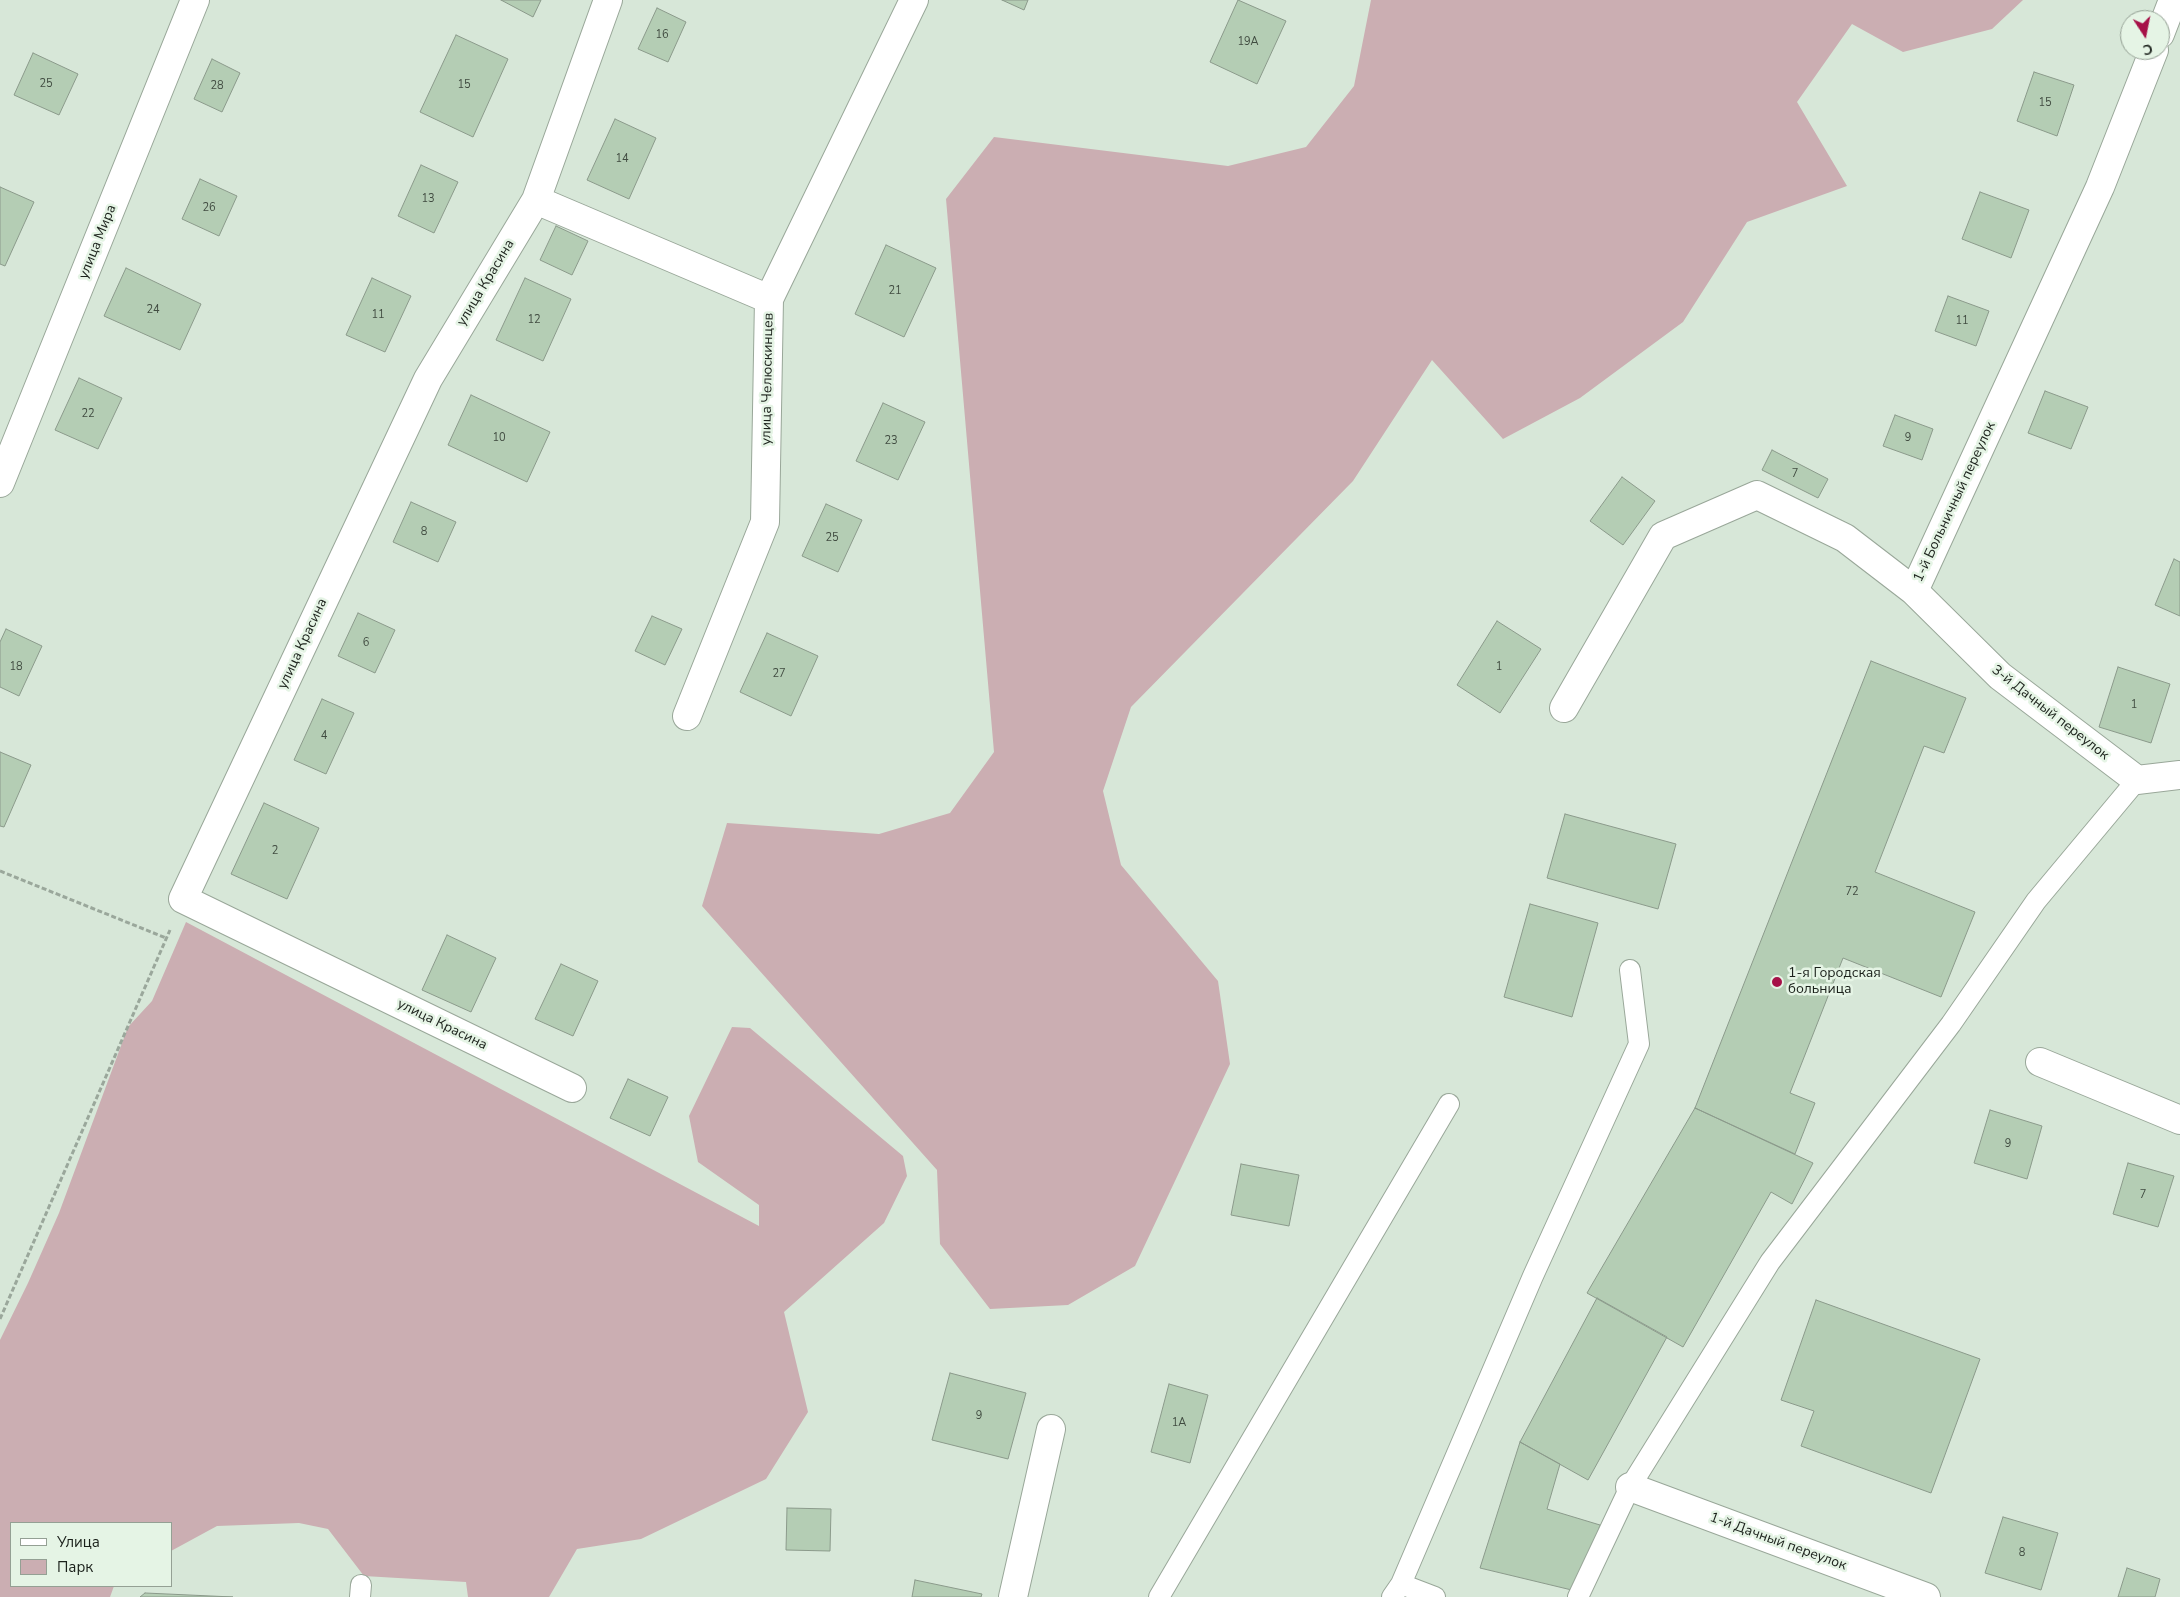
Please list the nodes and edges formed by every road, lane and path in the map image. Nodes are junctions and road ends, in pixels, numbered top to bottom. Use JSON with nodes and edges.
{"nodes":[{"id":1,"x":195,"y":0,"type":"edge"},
{"id":2,"x":608,"y":0,"type":"edge"},
{"id":3,"x":914,"y":0,"type":"edge"},
{"id":4,"x":2150,"y":60,"type":"edge"},
{"id":5,"x":536,"y":200,"type":"junction"},
{"id":6,"x":769,"y":299,"type":"junction"},
{"id":7,"x":0,"y":483,"type":"edge"},
{"id":8,"x":1914,"y":591,"type":"junction"},
{"id":9,"x":1564,"y":708,"type":"dead end"},
{"id":10,"x":687,"y":716,"type":"dead end"},
{"id":11,"x":2180,"y":775,"type":"edge"},
{"id":12,"x":2137,"y":780,"type":"junction"},
{"id":13,"x":0,"y":871,"type":"edge"},
{"id":14,"x":183,"y":899,"type":"junction"},
{"id":15,"x":166,"y":938,"type":"junction"},
{"id":16,"x":1630,"y":970,"type":"dead end"},
{"id":17,"x":2040,"y":1062,"type":"dead end"},
{"id":18,"x":572,"y":1088,"type":"dead end"},
{"id":19,"x":1448,"y":1104,"type":"dead end"},
{"id":20,"x":2180,"y":1120,"type":"edge"},
{"id":21,"x":0,"y":1319,"type":"edge"},
{"id":22,"x":1051,"y":1429,"type":"dead end"},
{"id":23,"x":1630,"y":1487,"type":"junction"},
{"id":24,"x":1397,"y":1590,"type":"edge"},
{"id":25,"x":1013,"y":1597,"type":"edge"},
{"id":26,"x":1159,"y":1597,"type":"edge"},
{"id":27,"x":1435,"y":1597,"type":"edge"},
{"id":28,"x":1578,"y":1597,"type":"edge"},
{"id":29,"x":1926,"y":1597,"type":"edge"}],
"edges":[{"from":1,"to":7,"type":"street","name":"улица Мира"},
{"from":2,"to":5,"type":"street","name":"улица Красина"},
{"from":3,"to":6,"type":"street","name":"улица Челюскинцев"},
{"from":4,"to":8,"type":"street","name":"1-й Больничный переулок"},
{"from":5,"to":6,"type":"street"},
{"from":5,"to":14,"type":"street","name":"улица Красина"},
{"from":6,"to":10,"type":"street","name":"улица Челюскинцев"},
{"from":8,"to":9,"type":"street","name":"1-й Больничный переулок"},
{"from":8,"to":12,"type":"street","name":"3-й Дачный переулок"},
{"from":11,"to":12,"type":"street"},
{"from":12,"to":23,"type":"lane"},
{"from":13,"to":15,"type":"path"},
{"from":14,"to":15,"type":"path"},
{"from":14,"to":18,"type":"street","name":"улица Красина"},
{"from":15,"to":21,"type":"path"},
{"from":16,"to":24,"type":"lane"},
{"from":17,"to":20,"type":"street"},
{"from":19,"to":26,"type":"lane"},
{"from":22,"to":25,"type":"street"},
{"from":23,"to":28,"type":"lane"},
{"from":23,"to":29,"type":"street","name":"1-й Дачный переулок"},
{"from":24,"to":27,"type":"lane"}]}
